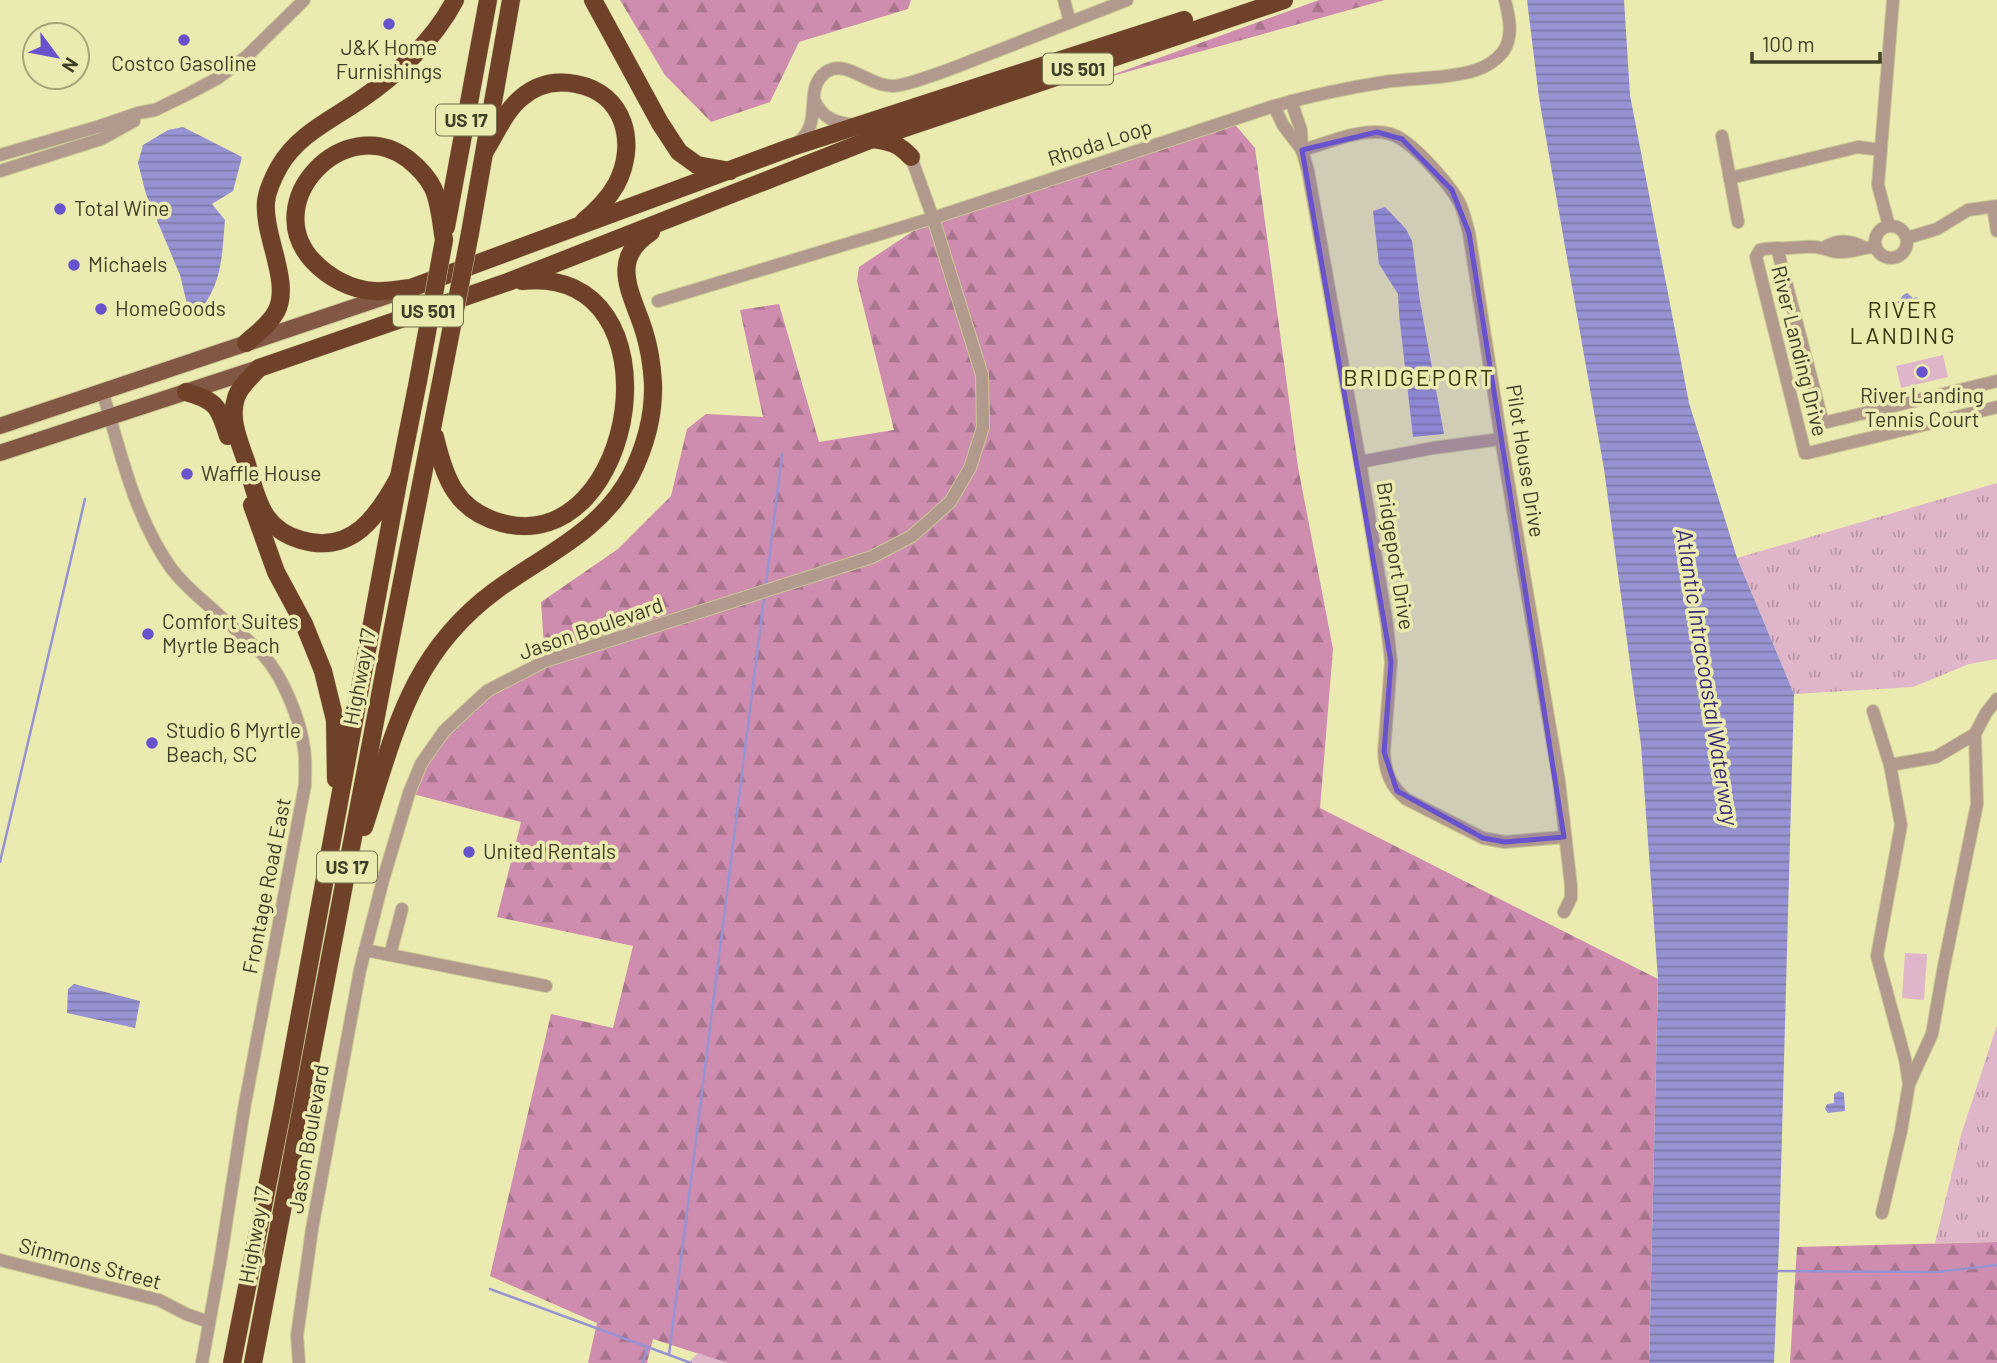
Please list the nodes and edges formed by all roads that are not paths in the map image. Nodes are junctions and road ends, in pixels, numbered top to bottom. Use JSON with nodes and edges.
{"nodes":[{"id":1,"x":304,"y":0,"type":"edge"},
{"id":2,"x":455,"y":0,"type":"edge"},
{"id":3,"x":488,"y":0,"type":"edge"},
{"id":4,"x":511,"y":0,"type":"edge"},
{"id":5,"x":593,"y":0,"type":"edge"},
{"id":6,"x":1064,"y":0,"type":"edge"},
{"id":7,"x":1127,"y":0,"type":"edge"},
{"id":8,"x":1245,"y":0,"type":"edge"},
{"id":9,"x":1284,"y":0,"type":"edge"},
{"id":10,"x":1505,"y":0,"type":"edge"},
{"id":11,"x":1893,"y":0,"type":"edge"},
{"id":12,"x":1070,"y":22,"type":"junction"},
{"id":13,"x":813,"y":98,"type":"junction"},
{"id":14,"x":1291,"y":101,"type":"junction"},
{"id":15,"x":1275,"y":106,"type":"junction"},
{"id":16,"x":155,"y":110,"type":"junction"},
{"id":17,"x":929,"y":119,"type":"junction"},
{"id":18,"x":859,"y":125,"type":"junction"},
{"id":19,"x":1722,"y":136,"type":"dead end"},
{"id":20,"x":872,"y":139,"type":"junction"},
{"id":21,"x":792,"y":147,"type":"junction"},
{"id":22,"x":1302,"y":150,"type":"junction"},
{"id":23,"x":1881,"y":150,"type":"junction"},
{"id":24,"x":485,"y":151,"type":"junction"},
{"id":25,"x":0,"y":155,"type":"edge"},
{"id":26,"x":911,"y":157,"type":"junction"},
{"id":27,"x":0,"y":171,"type":"edge"},
{"id":28,"x":730,"y":171,"type":"junction"},
{"id":29,"x":1730,"y":178,"type":"junction"},
{"id":30,"x":1995,"y":206,"type":"edge"},
{"id":31,"x":933,"y":218,"type":"junction"},
{"id":32,"x":671,"y":219,"type":"junction"},
{"id":33,"x":1738,"y":222,"type":"dead end"},
{"id":34,"x":1889,"y":226,"type":"junction"},
{"id":35,"x":573,"y":229,"type":"junction"},
{"id":36,"x":1997,"y":231,"type":"edge"},
{"id":37,"x":1907,"y":238,"type":"junction"},
{"id":38,"x":443,"y":240,"type":"junction"},
{"id":39,"x":1869,"y":247,"type":"junction"},
{"id":40,"x":1777,"y":248,"type":"junction"},
{"id":41,"x":508,"y":282,"type":"junction"},
{"id":42,"x":411,"y":288,"type":"junction"},
{"id":43,"x":658,"y":301,"type":"dead end"},
{"id":44,"x":1797,"y":323,"type":"junction"},
{"id":45,"x":1774,"y":328,"type":"junction"},
{"id":46,"x":246,"y":343,"type":"junction"},
{"id":47,"x":259,"y":368,"type":"junction"},
{"id":48,"x":1997,"y":381,"type":"edge"},
{"id":49,"x":102,"y":390,"type":"junction"},
{"id":50,"x":186,"y":392,"type":"junction"},
{"id":51,"x":1920,"y":399,"type":"junction"},
{"id":52,"x":1997,"y":407,"type":"edge"},
{"id":53,"x":38,"y":412,"type":"junction"},
{"id":54,"x":111,"y":417,"type":"junction"},
{"id":55,"x":1823,"y":423,"type":"junction"},
{"id":56,"x":1927,"y":424,"type":"junction"},
{"id":57,"x":0,"y":426,"type":"edge"},
{"id":58,"x":433,"y":429,"type":"junction"},
{"id":59,"x":1799,"y":429,"type":"junction"},
{"id":60,"x":0,"y":433,"type":"edge"},
{"id":61,"x":1501,"y":439,"type":"junction"},
{"id":62,"x":0,"y":453,"type":"edge"},
{"id":63,"x":1360,"y":462,"type":"junction"},
{"id":64,"x":399,"y":477,"type":"junction"},
{"id":65,"x":1997,"y":699,"type":"edge"},
{"id":66,"x":1873,"y":711,"type":"dead end"},
{"id":67,"x":1975,"y":734,"type":"junction"},
{"id":68,"x":1890,"y":765,"type":"junction"},
{"id":69,"x":336,"y":821,"type":"junction"},
{"id":70,"x":1564,"y":837,"type":"junction"},
{"id":71,"x":344,"y":883,"type":"junction"},
{"id":72,"x":402,"y":909,"type":"dead end"},
{"id":73,"x":1564,"y":912,"type":"dead end"},
{"id":74,"x":365,"y":950,"type":"junction"},
{"id":75,"x":390,"y":955,"type":"junction"},
{"id":76,"x":546,"y":986,"type":"dead end"},
{"id":77,"x":1909,"y":1084,"type":"junction"},
{"id":78,"x":1882,"y":1213,"type":"dead end"},
{"id":79,"x":0,"y":1260,"type":"edge"},
{"id":80,"x":209,"y":1322,"type":"junction"},
{"id":81,"x":202,"y":1363,"type":"edge"},
{"id":82,"x":232,"y":1363,"type":"edge"},
{"id":83,"x":253,"y":1363,"type":"edge"},
{"id":84,"x":299,"y":1363,"type":"edge"}],
"edges":[{"from":1,"to":16,"type":"street"},
{"from":2,"to":46,"type":"highway"},
{"from":3,"to":38,"type":"highway","name":"Highway 17","number":"US 17"},
{"from":4,"to":24,"type":"highway","name":"Highway 17","number":"US 17"},
{"from":5,"to":28,"type":"highway"},
{"from":6,"to":12,"type":"street"},
{"from":7,"to":12,"type":"street"},
{"from":8,"to":18,"type":"highway","number":"US 501"},
{"from":9,"to":17,"type":"highway","number":"US 501"},
{"from":10,"to":14,"type":"street","name":"Rhoda Loop"},
{"from":11,"to":23,"type":"street"},
{"from":12,"to":13,"type":"street"},
{"from":13,"to":18,"type":"street"},
{"from":13,"to":21,"type":"street"},
{"from":14,"to":15,"type":"street","name":"Rhoda Loop"},
{"from":14,"to":22,"type":"street","name":"Bridgeport Drive"},
{"from":15,"to":22,"type":"street","name":"Bridgeport Drive"},
{"from":15,"to":31,"type":"street","name":"Rhoda Loop"},
{"from":16,"to":25,"type":"street"},
{"from":16,"to":27,"type":"street"},
{"from":17,"to":20,"type":"highway","number":"US 501"},
{"from":17,"to":26,"type":"highway"},
{"from":18,"to":21,"type":"highway","number":"US 501"},
{"from":19,"to":29,"type":"street"},
{"from":20,"to":26,"type":"highway"},
{"from":20,"to":32,"type":"highway","number":"US 501"},
{"from":21,"to":28,"type":"highway","number":"US 501"},
{"from":22,"to":61,"type":"street","name":"Pilot House Drive"},
{"from":22,"to":63,"type":"street","name":"Bridgeport Drive"},
{"from":23,"to":29,"type":"street"},
{"from":23,"to":34,"type":"street"},
{"from":24,"to":35,"type":"highway"},
{"from":24,"to":58,"type":"highway","name":"Highway 17","number":"US 17","bridge":true},
{"from":26,"to":31,"type":"street","name":"Jason Boulevard"},
{"from":28,"to":35,"type":"highway","number":"US 501"},
{"from":29,"to":33,"type":"street"},
{"from":30,"to":36,"type":"street"},
{"from":30,"to":37,"type":"street","name":"River Landing Drive"},
{"from":31,"to":43,"type":"street","name":"Rhoda Loop"},
{"from":31,"to":74,"type":"street","name":"Jason Boulevard"},
{"from":32,"to":41,"type":"highway","number":"US 501"},
{"from":32,"to":71,"type":"highway"},
{"from":34,"to":37,"type":"street"},
{"from":34,"to":39,"type":"street"},
{"from":35,"to":42,"type":"highway","number":"US 501"},
{"from":37,"to":39,"type":"street","name":"River Landing Drive"},
{"from":38,"to":42,"type":"highway"},
{"from":38,"to":64,"type":"highway","name":"Highway 17","number":"US 17","bridge":true},
{"from":39,"to":40,"type":"street","name":"River Landing Drive"},
{"from":40,"to":44,"type":"street"},
{"from":40,"to":45,"type":"street","name":"River Landing Drive"},
{"from":41,"to":47,"type":"highway","number":"US 501"},
{"from":41,"to":58,"type":"highway"},
{"from":42,"to":46,"type":"main road","number":"US 501"},
{"from":44,"to":45,"type":"street"},
{"from":44,"to":55,"type":"street"},
{"from":45,"to":59,"type":"street","name":"River Landing Drive"},
{"from":46,"to":49,"type":"main road","number":"US 501"},
{"from":47,"to":50,"type":"main road","number":"US 501"},
{"from":47,"to":64,"type":"highway"},
{"from":48,"to":51,"type":"street"},
{"from":49,"to":53,"type":"main road","number":"US 501"},
{"from":49,"to":54,"type":"street","name":"Frontage Road East"},
{"from":50,"to":54,"type":"main road","number":"US 501"},
{"from":50,"to":69,"type":"highway"},
{"from":51,"to":55,"type":"street"},
{"from":51,"to":56,"type":"street"},
{"from":52,"to":56,"type":"street","name":"River Landing Drive"},
{"from":53,"to":57,"type":"main road","number":"US 501"},
{"from":53,"to":60,"type":"main road"},
{"from":54,"to":62,"type":"main road","number":"US 501"},
{"from":54,"to":80,"type":"street","name":"Frontage Road East"},
{"from":55,"to":59,"type":"street"},
{"from":56,"to":59,"type":"street","name":"River Landing Drive"},
{"from":58,"to":71,"type":"highway","name":"Highway 17","number":"US 17"},
{"from":61,"to":63,"type":"street"},
{"from":61,"to":70,"type":"street","name":"Pilot House Drive"},
{"from":63,"to":70,"type":"street","name":"Bridgeport Drive"},
{"from":64,"to":69,"type":"highway","name":"Highway 17","number":"US 17"},
{"from":65,"to":67,"type":"street"},
{"from":66,"to":68,"type":"street"},
{"from":67,"to":68,"type":"street"},
{"from":67,"to":77,"type":"street"},
{"from":68,"to":77,"type":"street"},
{"from":69,"to":82,"type":"highway","name":"Highway 17","number":"US 17"},
{"from":70,"to":73,"type":"street","name":"Pilot House Drive"},
{"from":71,"to":83,"type":"highway","name":"Highway 17","number":"US 17"},
{"from":72,"to":75,"type":"street"},
{"from":74,"to":75,"type":"street"},
{"from":74,"to":84,"type":"street","name":"Jason Boulevard"},
{"from":75,"to":76,"type":"street"},
{"from":77,"to":78,"type":"street"},
{"from":79,"to":80,"type":"street","name":"Simmons Street"},
{"from":80,"to":81,"type":"street","name":"Frontage Road East"}]}
